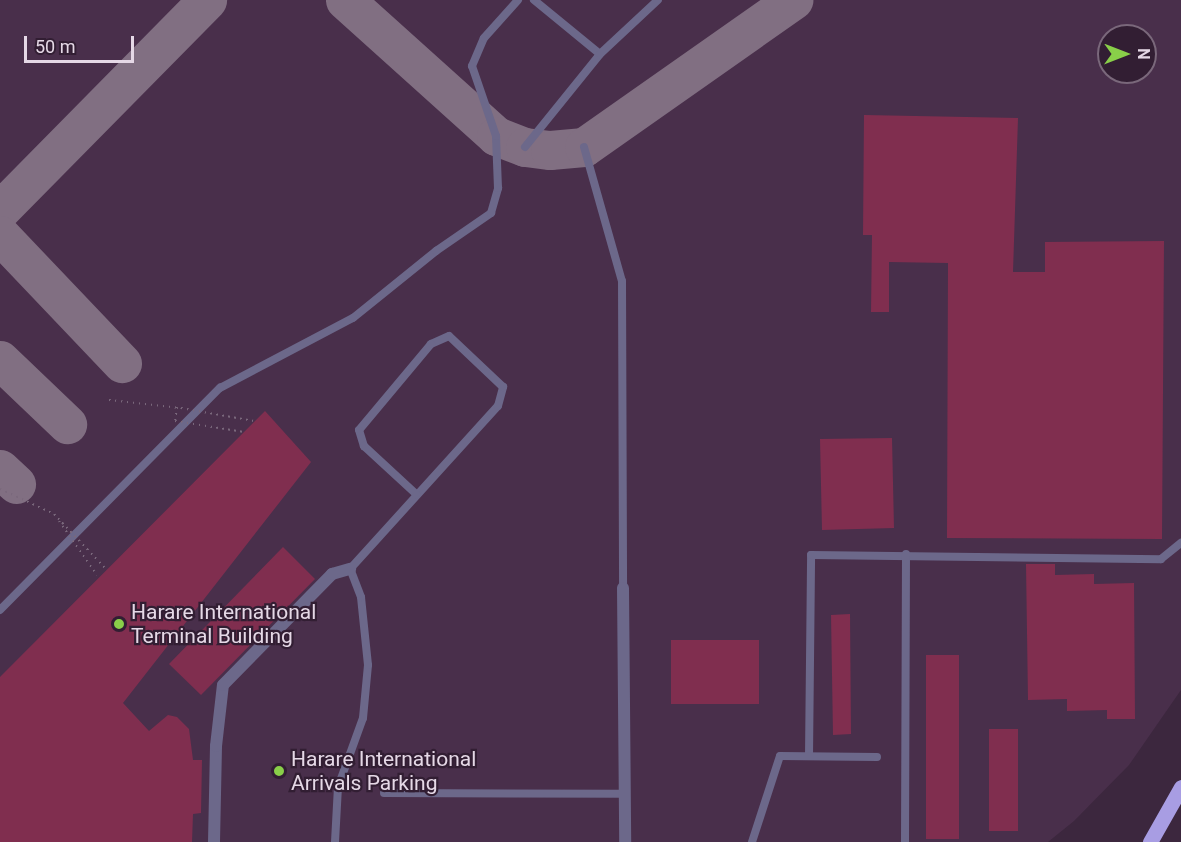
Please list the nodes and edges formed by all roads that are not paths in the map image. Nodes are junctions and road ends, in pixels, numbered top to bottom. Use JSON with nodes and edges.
{"nodes":[{"id":1,"x":518,"y":0,"type":"edge"},
{"id":2,"x":534,"y":0,"type":"edge"},
{"id":3,"x":658,"y":0,"type":"edge"},
{"id":4,"x":600,"y":54,"type":"junction"},
{"id":5,"x":525,"y":147,"type":"dead end"},
{"id":6,"x":584,"y":147,"type":"dead end"},
{"id":7,"x":416,"y":494,"type":"junction"},
{"id":8,"x":1181,"y":543,"type":"edge"},
{"id":9,"x":906,"y":554,"type":"junction"},
{"id":10,"x":350,"y":568,"type":"junction"},
{"id":11,"x":623,"y":588,"type":"joint"},
{"id":12,"x":0,"y":610,"type":"edge"},
{"id":13,"x":809,"y":756,"type":"junction"},
{"id":14,"x":878,"y":757,"type":"dead end"},
{"id":15,"x":1181,"y":787,"type":"edge"},
{"id":16,"x":384,"y":792,"type":"dead end"},
{"id":17,"x":625,"y":794,"type":"junction"},
{"id":18,"x":214,"y":842,"type":"edge"},
{"id":19,"x":335,"y":842,"type":"edge"},
{"id":20,"x":625,"y":842,"type":"edge"},
{"id":21,"x":752,"y":842,"type":"edge"},
{"id":22,"x":905,"y":842,"type":"edge"},
{"id":23,"x":1150,"y":842,"type":"edge"}],
"edges":[{"from":1,"to":12,"type":"lane"},
{"from":2,"to":4,"type":"lane"},
{"from":3,"to":4,"type":"lane"},
{"from":4,"to":5,"type":"lane"},
{"from":6,"to":11,"type":"lane"},
{"from":7,"to":7,"type":"lane"},
{"from":7,"to":10,"type":"lane"},
{"from":8,"to":9,"type":"lane"},
{"from":9,"to":13,"type":"lane"},
{"from":9,"to":22,"type":"lane"},
{"from":10,"to":18,"type":"street"},
{"from":10,"to":19,"type":"lane"},
{"from":11,"to":17,"type":"street"},
{"from":13,"to":14,"type":"lane"},
{"from":13,"to":21,"type":"lane"},
{"from":15,"to":23,"type":"main road"},
{"from":16,"to":17,"type":"lane"},
{"from":17,"to":20,"type":"street"}]}
